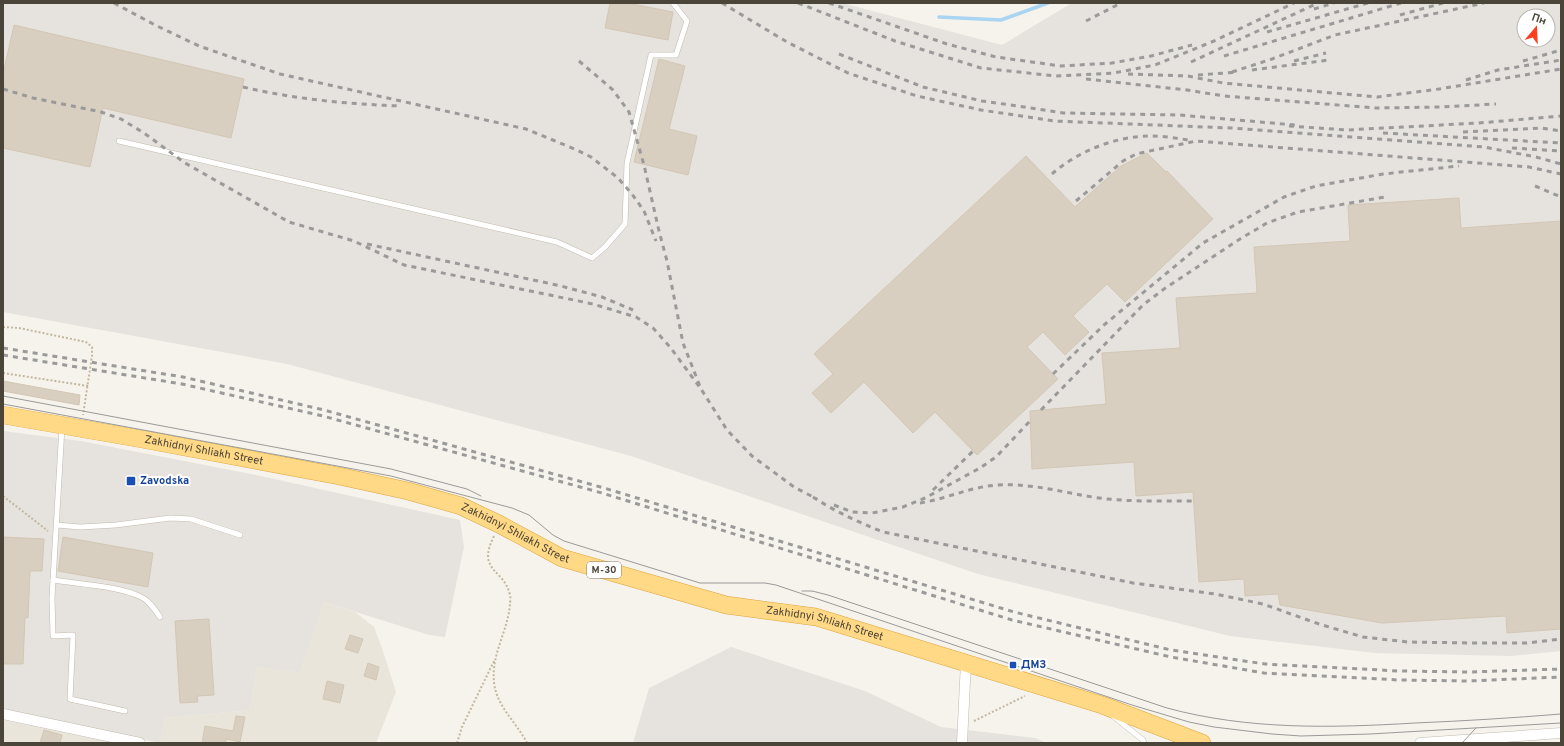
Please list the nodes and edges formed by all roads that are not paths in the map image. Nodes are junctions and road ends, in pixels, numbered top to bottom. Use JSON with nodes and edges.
{"nodes":[{"id":1,"x":673,"y":3,"type":"edge"},
{"id":2,"x":119,"y":141,"type":"dead end"},
{"id":3,"x":3,"y":416,"type":"edge"},
{"id":4,"x":63,"y":424,"type":"junction"},
{"id":5,"x":57,"y":525,"type":"junction"},
{"id":6,"x":240,"y":535,"type":"dead end"},
{"id":7,"x":53,"y":580,"type":"junction"},
{"id":8,"x":160,"y":617,"type":"dead end"},
{"id":9,"x":966,"y":662,"type":"junction"},
{"id":10,"x":1102,"y":705,"type":"junction"},
{"id":11,"x":125,"y":711,"type":"dead end"},
{"id":12,"x":3,"y":714,"type":"edge"},
{"id":13,"x":1561,"y":733,"type":"edge"},
{"id":14,"x":140,"y":743,"type":"edge"},
{"id":15,"x":962,"y":743,"type":"edge"},
{"id":16,"x":1144,"y":743,"type":"edge"},
{"id":17,"x":1202,"y":743,"type":"edge"},
{"id":18,"x":1420,"y":743,"type":"edge"}],
"edges":[{"from":1,"to":2,"type":"lane"},
{"from":3,"to":4,"type":"highway","name":"Zakhidnyi Shliakh Street","number":"М-30"},
{"from":4,"to":5,"type":"lane"},
{"from":4,"to":9,"type":"highway","name":"Zakhidnyi Shliakh Street","number":"М-30"},
{"from":5,"to":6,"type":"lane"},
{"from":5,"to":7,"type":"lane"},
{"from":7,"to":8,"type":"lane"},
{"from":7,"to":11,"type":"lane"},
{"from":9,"to":10,"type":"highway","name":"Zakhidnyi Shliakh Street","number":"М-30"},
{"from":9,"to":15,"type":"street"},
{"from":10,"to":16,"type":"lane"},
{"from":10,"to":17,"type":"highway","name":"Zakhidnyi Shliakh Street","number":"М-30"},
{"from":12,"to":14,"type":"street"},
{"from":13,"to":18,"type":"street"}]}
